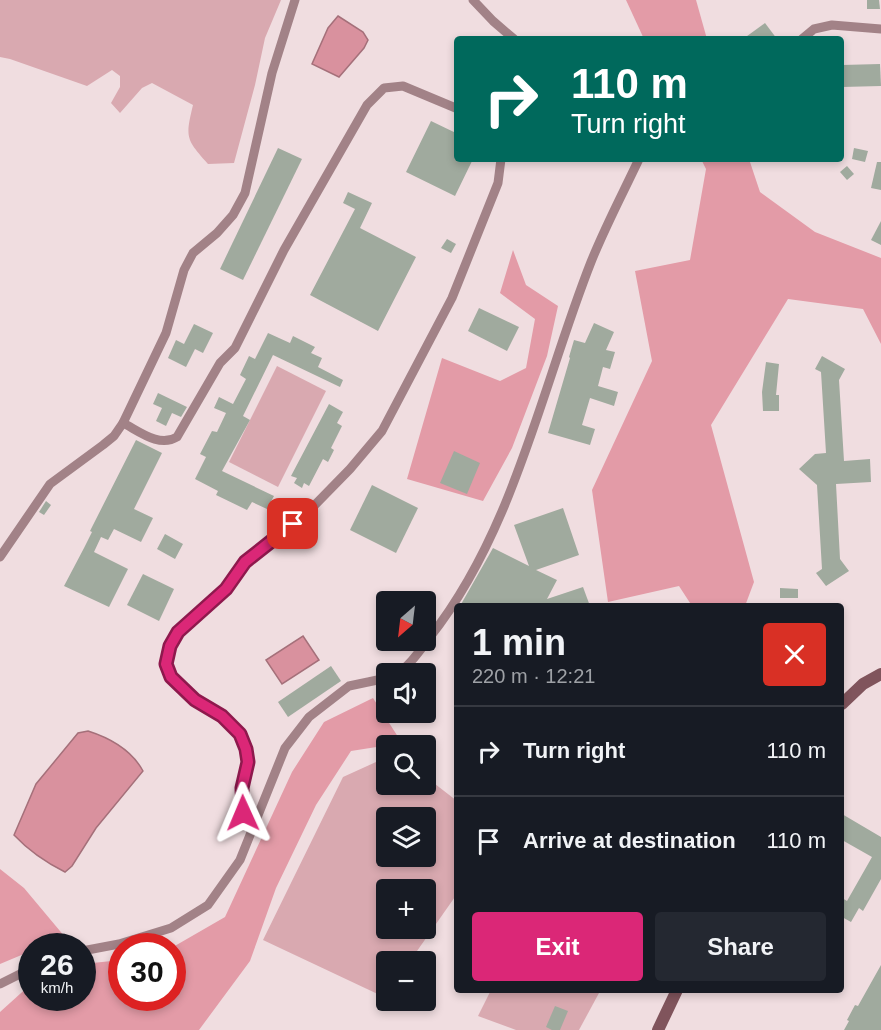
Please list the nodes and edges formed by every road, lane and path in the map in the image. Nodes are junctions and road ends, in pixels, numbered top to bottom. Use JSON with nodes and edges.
{"nodes":[{"id":1,"x":295,"y":0,"type":"edge"},
{"id":2,"x":473,"y":0,"type":"edge"},
{"id":3,"x":881,"y":29,"type":"edge"},
{"id":4,"x":510,"y":36,"type":"edge"},
{"id":5,"x":806,"y":36,"type":"edge"},
{"id":6,"x":454,"y":107,"type":"edge"},
{"id":7,"x":501,"y":162,"type":"edge"},
{"id":8,"x":638,"y":162,"type":"edge"},
{"id":9,"x":123,"y":423,"type":"junction"},
{"id":10,"x":0,"y":557,"type":"edge"},
{"id":11,"x":455,"y":603,"type":"edge"},
{"id":12,"x":454,"y":606,"type":"edge"},
{"id":13,"x":407,"y":663,"type":"edge"},
{"id":14,"x":881,"y":674,"type":"edge"},
{"id":15,"x":376,"y":680,"type":"edge"},
{"id":16,"x":844,"y":702,"type":"edge"},
{"id":17,"x":252,"y":832,"type":"junction"},
{"id":18,"x":96,"y":949,"type":"edge"},
{"id":19,"x":18,"y":975,"type":"edge"},
{"id":20,"x":0,"y":984,"type":"edge"},
{"id":21,"x":676,"y":993,"type":"edge"},
{"id":22,"x":658,"y":1030,"type":"edge"}],
"edges":[{"from":1,"to":9,"type":"street"},
{"from":2,"to":4,"type":"street"},
{"from":3,"to":5,"type":"street"},
{"from":6,"to":9,"type":"street"},
{"from":7,"to":17,"type":"street"},
{"from":8,"to":11,"type":"street"},
{"from":9,"to":10,"type":"street"},
{"from":12,"to":13,"type":"street"},
{"from":14,"to":16,"type":"main road"},
{"from":15,"to":17,"type":"street"},
{"from":17,"to":18,"type":"street"},
{"from":19,"to":20,"type":"street"},
{"from":21,"to":22,"type":"main road"}]}
